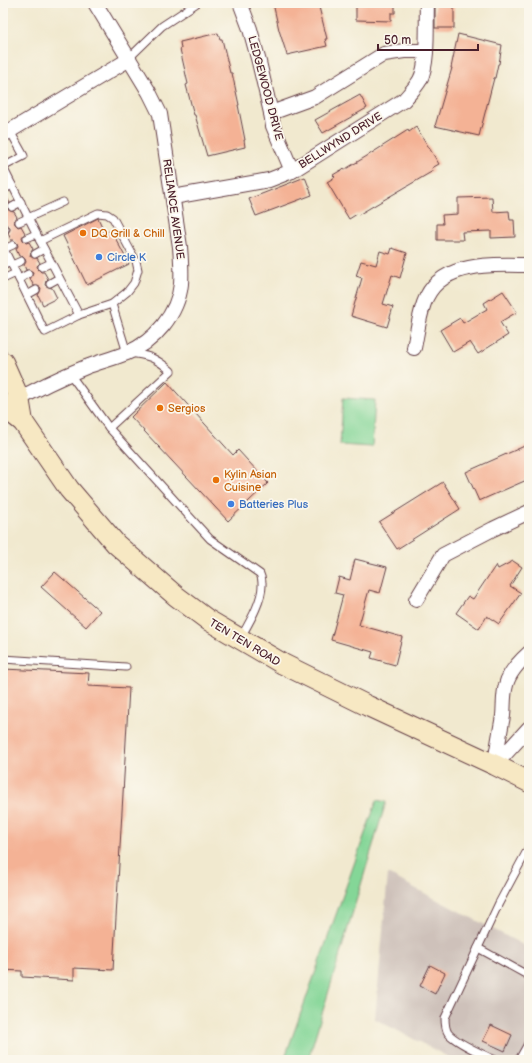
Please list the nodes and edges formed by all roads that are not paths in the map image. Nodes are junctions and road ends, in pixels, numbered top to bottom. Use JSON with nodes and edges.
{"nodes":[{"id":1,"x":95,"y":3,"type":"edge"},
{"id":2,"x":197,"y":3,"type":"edge"},
{"id":3,"x":427,"y":3,"type":"edge"},
{"id":4,"x":241,"y":5,"type":"dead end"},
{"id":5,"x":426,"y":51,"type":"junction"},
{"id":6,"x":128,"y":60,"type":"junction"},
{"id":7,"x":271,"y":113,"type":"junction"},
{"id":8,"x":6,"y":133,"type":"edge"},
{"id":9,"x":3,"y":167,"type":"edge"},
{"id":10,"x":292,"y":171,"type":"junction"},
{"id":11,"x":12,"y":185,"type":"junction"},
{"id":12,"x":3,"y":190,"type":"edge"},
{"id":13,"x":173,"y":197,"type":"junction"},
{"id":14,"x":21,"y":202,"type":"junction"},
{"id":15,"x":63,"y":202,"type":"dead end"},
{"id":16,"x":12,"y":207,"type":"dead end"},
{"id":17,"x":28,"y":218,"type":"junction"},
{"id":18,"x":19,"y":222,"type":"dead end"},
{"id":19,"x":38,"y":237,"type":"junction"},
{"id":20,"x":27,"y":238,"type":"dead end"},
{"id":21,"x":13,"y":245,"type":"dead end"},
{"id":22,"x":4,"y":248,"type":"edge"},
{"id":23,"x":44,"y":249,"type":"junction"},
{"id":24,"x":35,"y":254,"type":"dead end"},
{"id":25,"x":21,"y":260,"type":"dead end"},
{"id":26,"x":52,"y":263,"type":"junction"},
{"id":27,"x":11,"y":264,"type":"junction"},
{"id":28,"x":529,"y":265,"type":"edge"},
{"id":29,"x":3,"y":266,"type":"edge"},
{"id":30,"x":42,"y":267,"type":"dead end"},
{"id":31,"x":28,"y":274,"type":"dead end"},
{"id":32,"x":17,"y":276,"type":"junction"},
{"id":33,"x":59,"y":278,"type":"junction"},
{"id":34,"x":3,"y":279,"type":"edge"},
{"id":35,"x":50,"y":283,"type":"dead end"},
{"id":36,"x":36,"y":290,"type":"dead end"},
{"id":37,"x":27,"y":295,"type":"junction"},
{"id":38,"x":112,"y":304,"type":"junction"},
{"id":39,"x":79,"y":315,"type":"junction"},
{"id":40,"x":414,"y":348,"type":"dead end"},
{"id":41,"x":127,"y":352,"type":"junction"},
{"id":42,"x":3,"y":362,"type":"edge"},
{"id":43,"x":70,"y":374,"type":"junction"},
{"id":44,"x":7,"y":404,"type":"edge"},
{"id":45,"x":108,"y":428,"type":"junction"},
{"id":46,"x":529,"y":512,"type":"edge"},
{"id":47,"x":416,"y":600,"type":"dead end"},
{"id":48,"x":240,"y":640,"type":"junction"},
{"id":49,"x":529,"y":653,"type":"edge"},
{"id":50,"x":3,"y":659,"type":"edge"},
{"id":51,"x":126,"y":667,"type":"dead end"},
{"id":52,"x":529,"y":728,"type":"edge"},
{"id":53,"x":496,"y":765,"type":"junction"},
{"id":54,"x":529,"y":782,"type":"edge"},
{"id":55,"x":529,"y":847,"type":"edge"},
{"id":56,"x":478,"y":948,"type":"junction"},
{"id":57,"x":529,"y":976,"type":"edge"},
{"id":58,"x":529,"y":1042,"type":"edge"},
{"id":59,"x":495,"y":1060,"type":"edge"},
{"id":60,"x":517,"y":1060,"type":"edge"}],
"edges":[{"from":1,"to":6,"type":"street","name":"RELIANCE AVENUE"},
{"from":2,"to":6,"type":"lane"},
{"from":3,"to":5,"type":"street","name":"BELLWYND DRIVE"},
{"from":4,"to":7,"type":"street","name":"LEDGEWOOD DRIVE"},
{"from":5,"to":7,"type":"street"},
{"from":5,"to":10,"type":"street","name":"BELLWYND DRIVE"},
{"from":6,"to":8,"type":"street"},
{"from":6,"to":13,"type":"street","name":"RELIANCE AVENUE"},
{"from":7,"to":10,"type":"street","name":"LEDGEWOOD DRIVE"},
{"from":8,"to":9,"type":"lane"},
{"from":9,"to":11,"type":"lane"},
{"from":10,"to":13,"type":"street","name":"BELLWYND DRIVE"},
{"from":11,"to":12,"type":"lane"},
{"from":11,"to":14,"type":"lane"},
{"from":13,"to":41,"type":"street","name":"RELIANCE AVENUE"},
{"from":14,"to":16,"type":"lane"},
{"from":14,"to":17,"type":"lane"},
{"from":15,"to":17,"type":"lane"},
{"from":17,"to":18,"type":"lane"},
{"from":17,"to":19,"type":"lane"},
{"from":19,"to":20,"type":"lane"},
{"from":19,"to":23,"type":"lane"},
{"from":19,"to":38,"type":"lane"},
{"from":21,"to":22,"type":"lane"},
{"from":22,"to":27,"type":"lane"},
{"from":23,"to":24,"type":"lane"},
{"from":23,"to":26,"type":"lane"},
{"from":25,"to":27,"type":"lane"},
{"from":26,"to":30,"type":"lane"},
{"from":26,"to":33,"type":"lane"},
{"from":27,"to":29,"type":"lane"},
{"from":27,"to":32,"type":"lane"},
{"from":28,"to":40,"type":"street"},
{"from":31,"to":32,"type":"lane"},
{"from":32,"to":34,"type":"lane"},
{"from":32,"to":37,"type":"lane"},
{"from":33,"to":35,"type":"lane"},
{"from":33,"to":39,"type":"lane"},
{"from":36,"to":37,"type":"lane"},
{"from":37,"to":39,"type":"lane"},
{"from":38,"to":39,"type":"lane"},
{"from":38,"to":41,"type":"lane"},
{"from":41,"to":43,"type":"street","name":"RELIANCE AVENUE"},
{"from":41,"to":45,"type":"lane"},
{"from":42,"to":44,"type":"main road","name":"TEN TEN ROAD"},
{"from":43,"to":44,"type":"street","name":"RELIANCE AVENUE"},
{"from":43,"to":45,"type":"lane"},
{"from":44,"to":48,"type":"main road","name":"TEN TEN ROAD"},
{"from":45,"to":48,"type":"lane"},
{"from":46,"to":47,"type":"street"},
{"from":48,"to":53,"type":"main road","name":"TEN TEN ROAD"},
{"from":49,"to":53,"type":"street"},
{"from":50,"to":51,"type":"lane"},
{"from":52,"to":53,"type":"street"},
{"from":53,"to":54,"type":"main road","name":"TEN TEN ROAD"},
{"from":55,"to":56,"type":"lane"},
{"from":56,"to":57,"type":"lane"},
{"from":56,"to":59,"type":"lane"},
{"from":58,"to":60,"type":"lane"}]}
